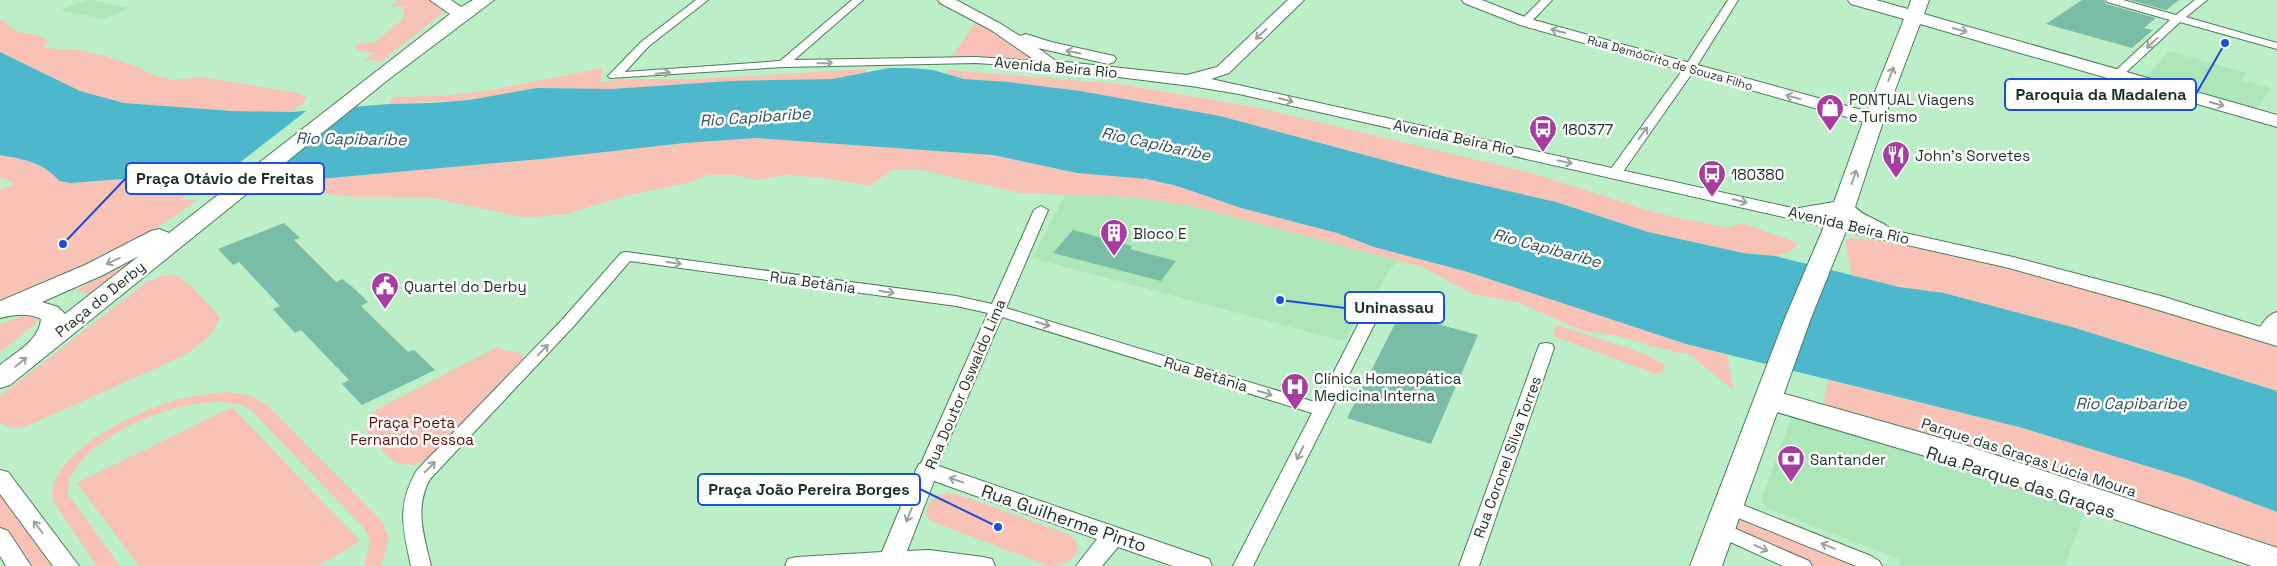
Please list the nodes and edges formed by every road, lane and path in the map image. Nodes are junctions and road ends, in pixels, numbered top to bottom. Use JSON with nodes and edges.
{"nodes":[{"id":1,"x":485,"y":0,"type":"edge"},
{"id":2,"x":704,"y":0,"type":"edge"},
{"id":3,"x":858,"y":0,"type":"edge"},
{"id":4,"x":945,"y":0,"type":"edge"},
{"id":5,"x":1297,"y":0,"type":"edge"},
{"id":6,"x":1469,"y":0,"type":"edge"},
{"id":7,"x":1547,"y":0,"type":"edge"},
{"id":8,"x":1733,"y":0,"type":"edge"},
{"id":9,"x":1857,"y":0,"type":"edge"},
{"id":10,"x":2111,"y":0,"type":"edge"},
{"id":11,"x":2202,"y":0,"type":"edge"},
{"id":12,"x":454,"y":3,"type":"edge"},
{"id":13,"x":1918,"y":6,"type":"edge"},
{"id":14,"x":2178,"y":18,"type":"junction"},
{"id":15,"x":1525,"y":22,"type":"junction"},
{"id":16,"x":996,"y":27,"type":"junction"},
{"id":17,"x":2277,"y":46,"type":"edge"},
{"id":18,"x":783,"y":64,"type":"junction"},
{"id":19,"x":1052,"y":65,"type":"junction"},
{"id":20,"x":1689,"y":69,"type":"junction"},
{"id":21,"x":1222,"y":70,"type":"junction"},
{"id":22,"x":2117,"y":75,"type":"junction"},
{"id":23,"x":366,"y":82,"type":"junction"},
{"id":24,"x":1239,"y":89,"type":"junction"},
{"id":25,"x":1874,"y":119,"type":"junction"},
{"id":26,"x":2277,"y":121,"type":"edge"},
{"id":27,"x":1615,"y":173,"type":"junction"},
{"id":28,"x":1041,"y":210,"type":"dead end"},
{"id":29,"x":1800,"y":214,"type":"junction"},
{"id":30,"x":193,"y":220,"type":"junction"},
{"id":31,"x":1834,"y":232,"type":"junction"},
{"id":32,"x":1882,"y":232,"type":"joint"},
{"id":33,"x":1378,"y":301,"type":"dead end"},
{"id":34,"x":4,"y":309,"type":"edge"},
{"id":35,"x":997,"y":310,"type":"junction"},
{"id":36,"x":2273,"y":331,"type":"edge"},
{"id":37,"x":43,"y":344,"type":"junction"},
{"id":38,"x":1546,"y":348,"type":"dead end"},
{"id":39,"x":0,"y":379,"type":"edge"},
{"id":40,"x":1769,"y":397,"type":"junction"},
{"id":41,"x":1321,"y":410,"type":"junction"},
{"id":42,"x":927,"y":470,"type":"junction"},
{"id":43,"x":0,"y":478,"type":"edge"},
{"id":44,"x":1724,"y":518,"type":"junction"},
{"id":45,"x":1114,"y":535,"type":"junction"},
{"id":46,"x":0,"y":537,"type":"edge"},
{"id":47,"x":2277,"y":554,"type":"edge"},
{"id":48,"x":891,"y":560,"type":"junction"},
{"id":49,"x":20,"y":566,"type":"edge"},
{"id":50,"x":67,"y":566,"type":"edge"},
{"id":51,"x":421,"y":566,"type":"edge"},
{"id":52,"x":797,"y":566,"type":"edge"},
{"id":53,"x":983,"y":566,"type":"edge"},
{"id":54,"x":1088,"y":566,"type":"edge"},
{"id":55,"x":1200,"y":566,"type":"edge"},
{"id":56,"x":1243,"y":566,"type":"edge"},
{"id":57,"x":1469,"y":566,"type":"edge"},
{"id":58,"x":1706,"y":566,"type":"edge"},
{"id":59,"x":1802,"y":566,"type":"edge"},
{"id":60,"x":1872,"y":566,"type":"edge"},
{"id":61,"x":2275,"y":566,"type":"edge"}],
"edges":[{"from":1,"to":23,"type":"main road"},
{"from":2,"to":18,"type":"street","name":"Avenida Beira Rio","one_way":true},
{"from":3,"to":18,"type":"street"},
{"from":4,"to":16,"type":"main road"},
{"from":5,"to":21,"type":"main road","one_way":true},
{"from":6,"to":15,"type":"main road","name":"Rua Demócrito de Souza Filho"},
{"from":7,"to":15,"type":"street"},
{"from":8,"to":20,"type":"street"},
{"from":9,"to":13,"type":"main road"},
{"from":10,"to":14,"type":"street"},
{"from":11,"to":14,"type":"street"},
{"from":12,"to":23,"type":"main road"},
{"from":13,"to":22,"type":"main road","one_way":true},
{"from":25,"to":13,"type":"main road","one_way":true},
{"from":14,"to":17,"type":"street"},
{"from":14,"to":22,"type":"street","one_way":true},
{"from":20,"to":15,"type":"main road","name":"Rua Demócrito de Souza Filho","one_way":true},
{"from":16,"to":19,"type":"main road"},
{"from":21,"to":16,"type":"main road","one_way":true},
{"from":18,"to":19,"type":"street","name":"Avenida Beira Rio","one_way":true},
{"from":19,"to":24,"type":"main road","name":"Avenida Beira Rio"},
{"from":25,"to":20,"type":"main road","name":"Rua Demócrito de Souza Filho","one_way":true},
{"from":27,"to":20,"type":"street","one_way":true},
{"from":21,"to":24,"type":"main road"},
{"from":22,"to":26,"type":"main road","one_way":true},
{"from":23,"to":30,"type":"main road"},
{"from":24,"to":27,"type":"main road","name":"Avenida Beira Rio","one_way":true},
{"from":31,"to":25,"type":"main road","one_way":true},
{"from":27,"to":29,"type":"main road","name":"Avenida Beira Rio","one_way":true},
{"from":28,"to":35,"type":"street","name":"Rua Doutor Oswaldo Lima"},
{"from":29,"to":31,"type":"main road"},
{"from":29,"to":31,"type":"main road"},
{"from":30,"to":34,"type":"main road","name":"Praça do Derby","one_way":true},
{"from":30,"to":37,"type":"main road","name":"Praça do Derby"},
{"from":31,"to":32,"type":"main road"},
{"from":31,"to":40,"type":"main road"},
{"from":32,"to":36,"type":"main road","name":"Avenida Beira Rio"},
{"from":33,"to":41,"type":"street"},
{"from":34,"to":37,"type":"main road"},
{"from":35,"to":41,"type":"street","name":"Rua Betânia","one_way":true},
{"from":35,"to":42,"type":"street","name":"Rua Doutor Oswaldo Lima"},
{"from":51,"to":35,"type":"street","name":"Rua Betânia","one_way":true},
{"from":39,"to":37,"type":"main road","name":"Praça do Derby","one_way":true},
{"from":38,"to":57,"type":"street","name":"Rua Coronel Silva Torres"},
{"from":40,"to":44,"type":"main road"},
{"from":40,"to":47,"type":"street","name":"Parque das Graças Lúcia Moura"},
{"from":40,"to":61,"type":"street","name":"Rua Parque das Graças"},
{"from":41,"to":56,"type":"street","one_way":true},
{"from":45,"to":42,"type":"street","name":"Rua Guilherme Pinto","one_way":true},
{"from":42,"to":48,"type":"street","name":"Rua Doutor Oswaldo Lima","one_way":true},
{"from":50,"to":43,"type":"street","one_way":true},
{"from":44,"to":58,"type":"main road"},
{"from":44,"to":59,"type":"street","one_way":true},
{"from":60,"to":44,"type":"street","one_way":true},
{"from":45,"to":54,"type":"street"},
{"from":45,"to":55,"type":"street","name":"Rua Guilherme Pinto"},
{"from":46,"to":49,"type":"street"},
{"from":48,"to":52,"type":"street"},
{"from":48,"to":53,"type":"street"}]}
